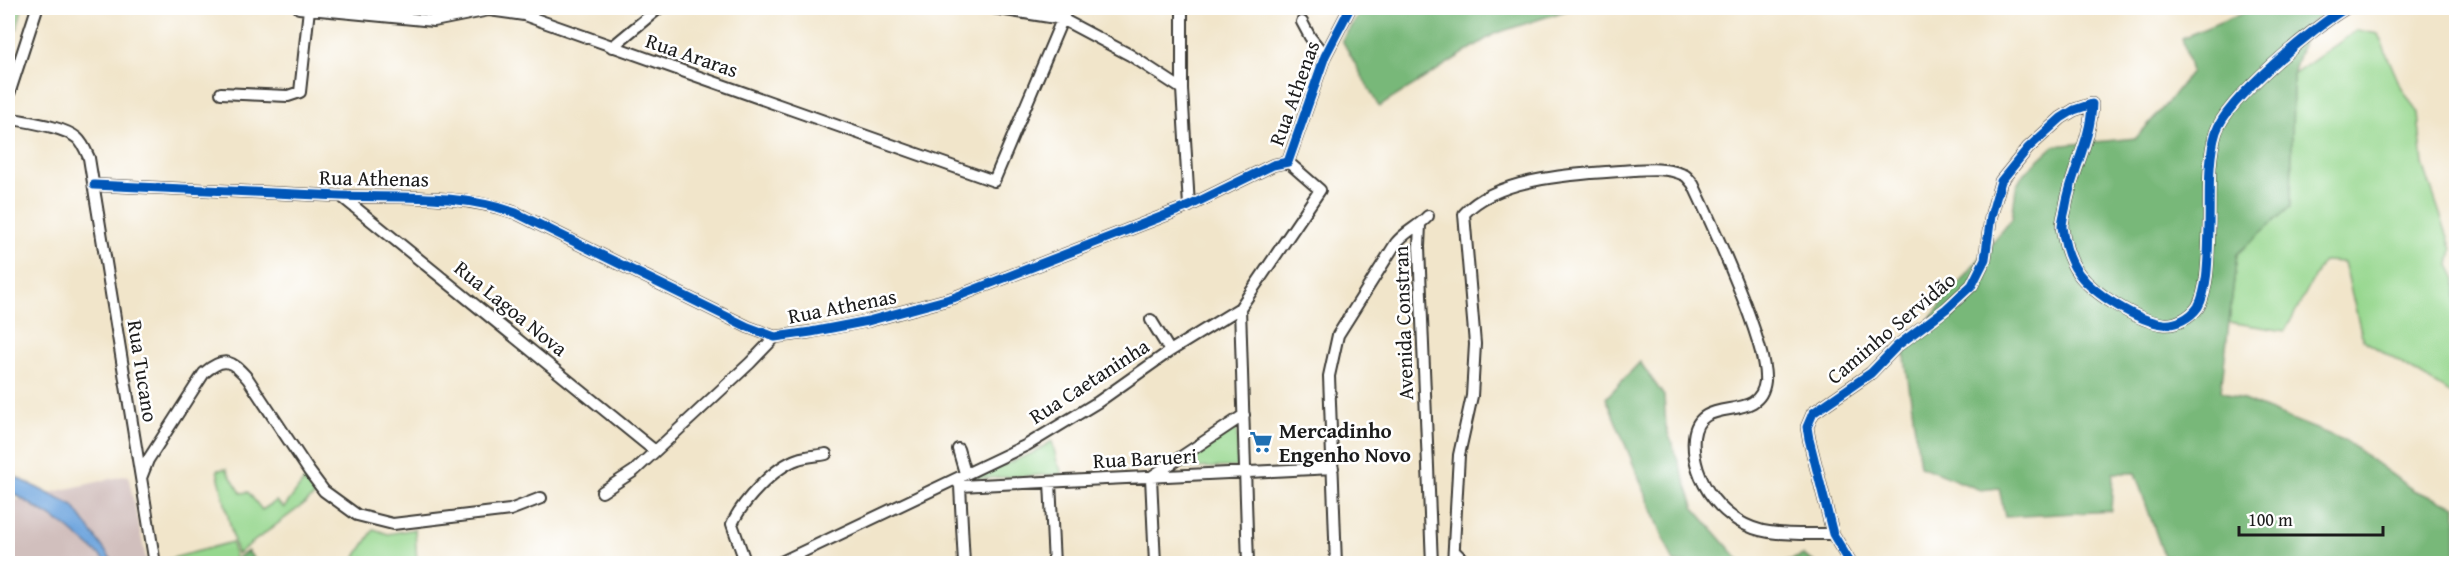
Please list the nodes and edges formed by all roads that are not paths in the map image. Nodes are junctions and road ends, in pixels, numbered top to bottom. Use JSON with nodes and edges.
{"nodes":[{"id":1,"x":37,"y":8,"type":"edge"},
{"id":2,"x":304,"y":8,"type":"edge"},
{"id":3,"x":659,"y":8,"type":"edge"},
{"id":4,"x":993,"y":8,"type":"edge"},
{"id":5,"x":1067,"y":8,"type":"edge"},
{"id":6,"x":1182,"y":8,"type":"edge"},
{"id":7,"x":1350,"y":8,"type":"edge"},
{"id":8,"x":2346,"y":8,"type":"edge"},
{"id":9,"x":1062,"y":19,"type":"junction"},
{"id":10,"x":1302,"y":22,"type":"dead end"},
{"id":11,"x":612,"y":47,"type":"junction"},
{"id":12,"x":1325,"y":56,"type":"junction"},
{"id":13,"x":1182,"y":89,"type":"junction"},
{"id":14,"x":221,"y":93,"type":"dead end"},
{"id":15,"x":8,"y":97,"type":"edge"},
{"id":16,"x":8,"y":118,"type":"edge"},
{"id":17,"x":1288,"y":162,"type":"junction"},
{"id":18,"x":94,"y":185,"type":"junction"},
{"id":19,"x":341,"y":196,"type":"junction"},
{"id":20,"x":1189,"y":207,"type":"junction"},
{"id":21,"x":1240,"y":308,"type":"junction"},
{"id":22,"x":1151,"y":320,"type":"dead end"},
{"id":23,"x":775,"y":337,"type":"junction"},
{"id":24,"x":1170,"y":351,"type":"junction"},
{"id":25,"x":1244,"y":415,"type":"junction"},
{"id":26,"x":958,"y":449,"type":"dead end"},
{"id":27,"x":656,"y":451,"type":"junction"},
{"id":28,"x":826,"y":454,"type":"dead end"},
{"id":29,"x":1333,"y":468,"type":"junction"},
{"id":30,"x":1245,"y":472,"type":"junction"},
{"id":31,"x":1151,"y":477,"type":"junction"},
{"id":32,"x":141,"y":478,"type":"junction"},
{"id":33,"x":960,"y":479,"type":"junction"},
{"id":34,"x":1050,"y":482,"type":"junction"},
{"id":35,"x":602,"y":492,"type":"dead end"},
{"id":36,"x":541,"y":498,"type":"dead end"},
{"id":37,"x":1833,"y":534,"type":"junction"},
{"id":38,"x":1454,"y":551,"type":"junction"},
{"id":39,"x":155,"y":564,"type":"edge"},
{"id":40,"x":746,"y":564,"type":"edge"},
{"id":41,"x":777,"y":564,"type":"edge"},
{"id":42,"x":964,"y":564,"type":"edge"},
{"id":43,"x":1054,"y":564,"type":"edge"},
{"id":44,"x":1155,"y":564,"type":"edge"},
{"id":45,"x":1248,"y":564,"type":"edge"},
{"id":46,"x":1336,"y":564,"type":"edge"},
{"id":47,"x":1432,"y":564,"type":"edge"},
{"id":48,"x":1453,"y":564,"type":"edge"},
{"id":49,"x":1467,"y":564,"type":"edge"},
{"id":50,"x":1851,"y":564,"type":"edge"}],
"edges":[{"from":1,"to":15,"type":"street"},
{"from":2,"to":11,"type":"street","name":"Rua Araras"},
{"from":2,"to":14,"type":"street"},
{"from":3,"to":11,"type":"street"},
{"from":4,"to":9,"type":"street"},
{"from":5,"to":9,"type":"street"},
{"from":6,"to":13,"type":"street"},
{"from":7,"to":12,"type":"street","name":"Rua Athenas"},
{"from":8,"to":37,"type":"street","name":"Caminho Servidão"},
{"from":9,"to":11,"type":"street","name":"Rua Araras"},
{"from":9,"to":13,"type":"street"},
{"from":10,"to":12,"type":"street"},
{"from":12,"to":17,"type":"street","name":"Rua Athenas"},
{"from":13,"to":20,"type":"street"},
{"from":16,"to":18,"type":"street","name":"Rua Tucano"},
{"from":17,"to":20,"type":"street","name":"Rua Athenas"},
{"from":17,"to":21,"type":"street"},
{"from":18,"to":19,"type":"street","name":"Rua Athenas"},
{"from":18,"to":32,"type":"street","name":"Rua Tucano"},
{"from":19,"to":23,"type":"street","name":"Rua Athenas"},
{"from":19,"to":27,"type":"street","name":"Rua Lagoa Nova"},
{"from":20,"to":23,"type":"street","name":"Rua Athenas"},
{"from":21,"to":24,"type":"street","name":"Rua Caetaninha"},
{"from":21,"to":25,"type":"street"},
{"from":22,"to":24,"type":"street"},
{"from":23,"to":27,"type":"street"},
{"from":24,"to":33,"type":"street","name":"Rua Caetaninha"},
{"from":25,"to":30,"type":"street"},
{"from":25,"to":31,"type":"street"},
{"from":26,"to":33,"type":"street"},
{"from":27,"to":35,"type":"street"},
{"from":28,"to":40,"type":"street"},
{"from":29,"to":30,"type":"street","name":"Rua Barueri"},
{"from":29,"to":46,"type":"street"},
{"from":29,"to":47,"type":"street","name":"Avenida Constran"},
{"from":30,"to":31,"type":"street","name":"Rua Barueri"},
{"from":30,"to":45,"type":"street"},
{"from":31,"to":34,"type":"street","name":"Rua Barueri"},
{"from":31,"to":44,"type":"street"},
{"from":32,"to":36,"type":"street"},
{"from":32,"to":39,"type":"street","name":"Rua Tucano"},
{"from":33,"to":34,"type":"street","name":"Rua Barueri"},
{"from":33,"to":41,"type":"street","name":"Rua Caetaninha"},
{"from":33,"to":42,"type":"street"},
{"from":34,"to":43,"type":"street"},
{"from":37,"to":38,"type":"street"},
{"from":37,"to":50,"type":"street","name":"Caminho Servidão"},
{"from":38,"to":48,"type":"street"},
{"from":38,"to":49,"type":"street"}]}
